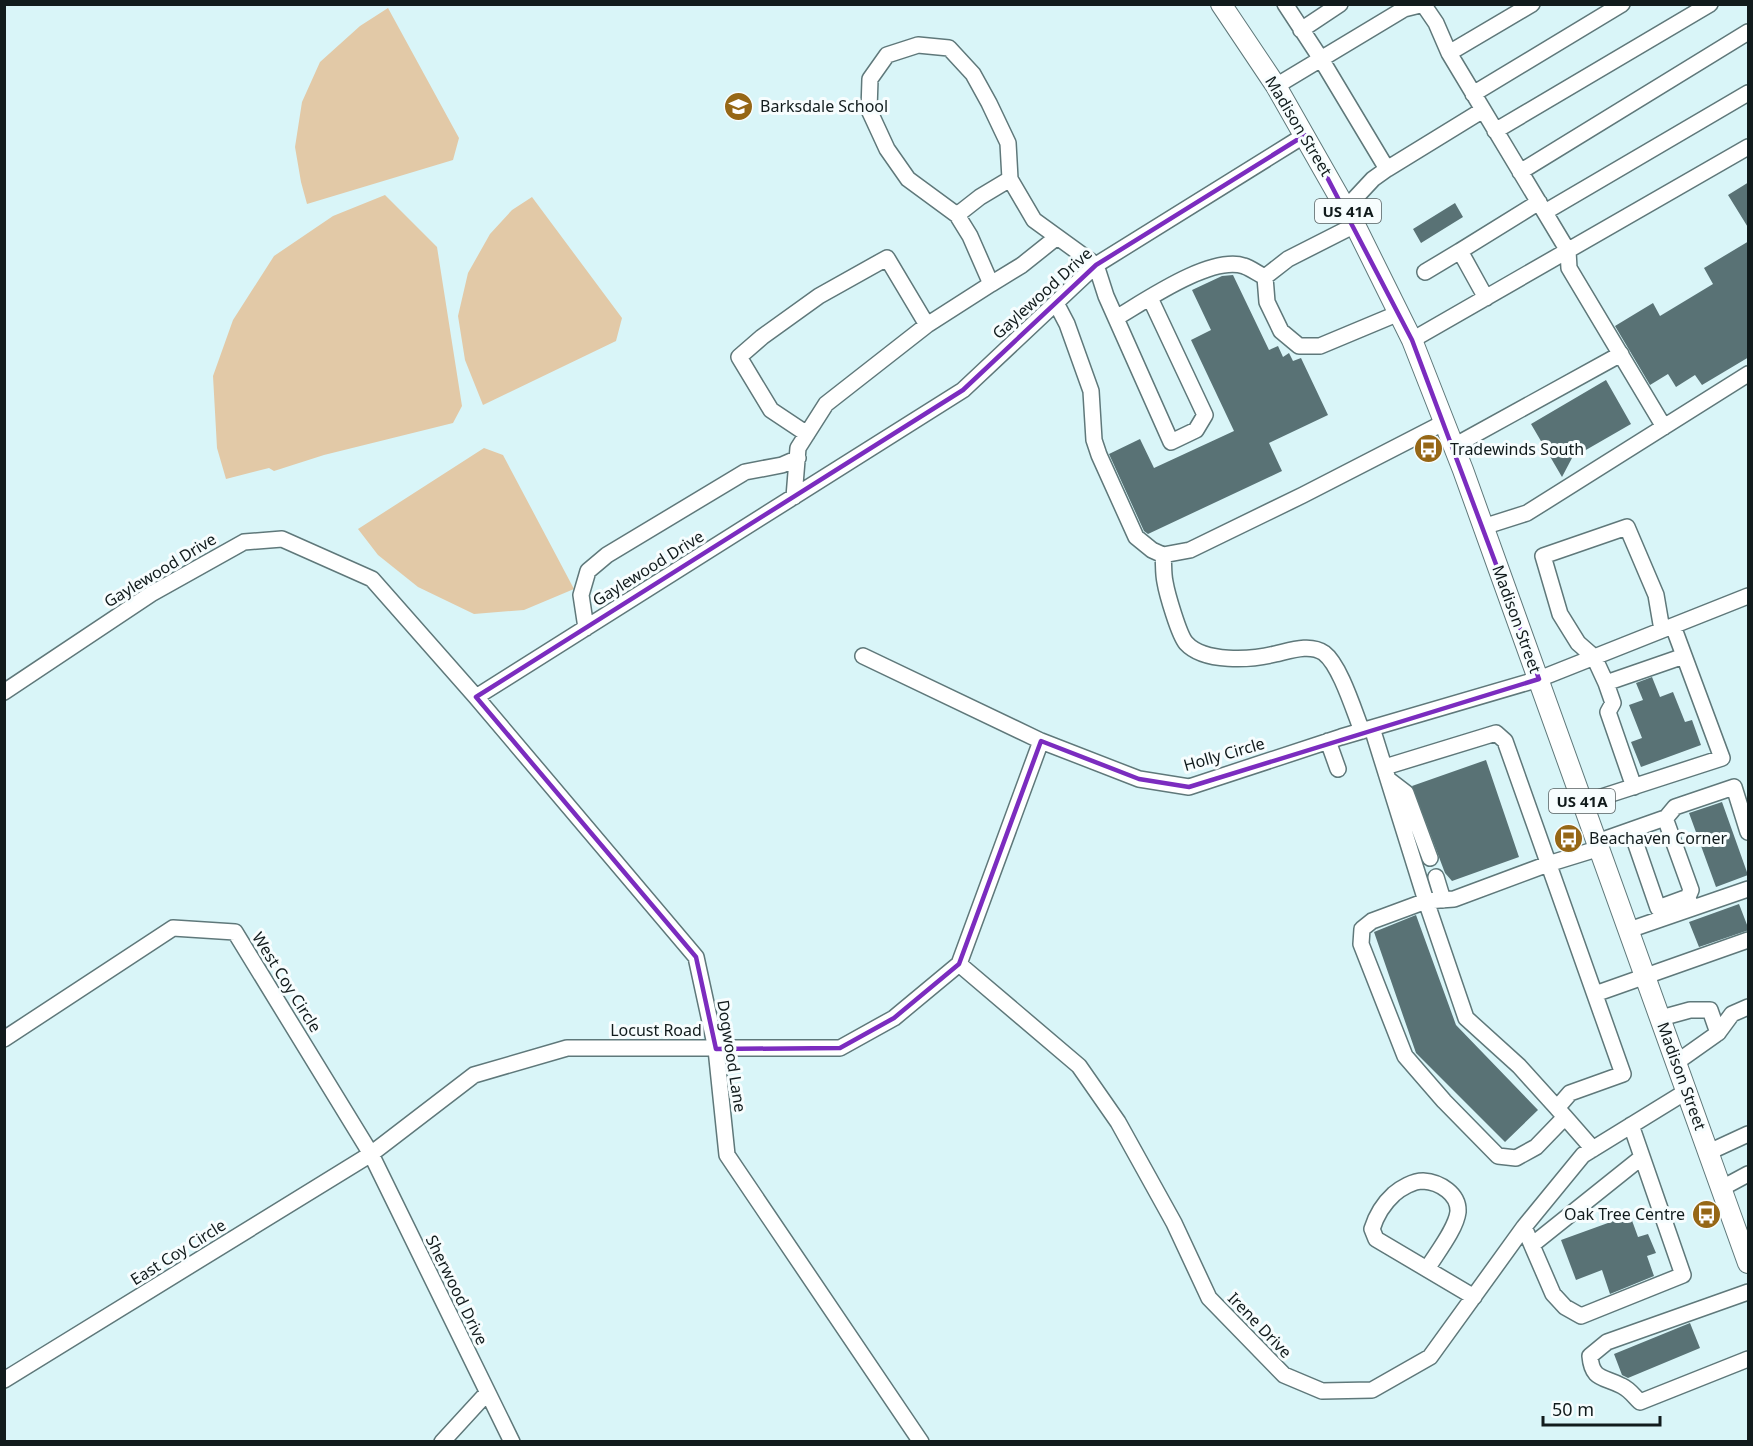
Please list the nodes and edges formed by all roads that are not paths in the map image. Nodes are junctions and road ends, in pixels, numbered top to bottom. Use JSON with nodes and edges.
{"nodes":[{"id":1,"x":1221,"y":4,"type":"edge"},
{"id":2,"x":1285,"y":4,"type":"edge"},
{"id":3,"x":1340,"y":4,"type":"edge"},
{"id":4,"x":1532,"y":4,"type":"edge"},
{"id":5,"x":1622,"y":4,"type":"edge"},
{"id":6,"x":1710,"y":4,"type":"edge"},
{"id":7,"x":1424,"y":5,"type":"edge"},
{"id":8,"x":1301,"y":30,"type":"junction"},
{"id":9,"x":1749,"y":32,"type":"edge"},
{"id":10,"x":1449,"y":53,"type":"junction"},
{"id":11,"x":1321,"y":59,"type":"junction"},
{"id":12,"x":1276,"y":86,"type":"junction"},
{"id":13,"x":1749,"y":93,"type":"edge"},
{"id":14,"x":1473,"y":94,"type":"junction"},
{"id":15,"x":1483,"y":110,"type":"junction"},
{"id":16,"x":1495,"y":131,"type":"junction"},
{"id":17,"x":1305,"y":135,"type":"junction"},
{"id":18,"x":1749,"y":147,"type":"edge"},
{"id":19,"x":1386,"y":169,"type":"junction"},
{"id":20,"x":1520,"y":172,"type":"junction"},
{"id":21,"x":1010,"y":179,"type":"junction"},
{"id":22,"x":1542,"y":207,"type":"junction"},
{"id":23,"x":957,"y":214,"type":"junction"},
{"id":24,"x":1351,"y":216,"type":"junction"},
{"id":25,"x":1057,"y":237,"type":"junction"},
{"id":26,"x":1460,"y":251,"type":"junction"},
{"id":27,"x":1568,"y":251,"type":"junction"},
{"id":28,"x":1095,"y":265,"type":"junction"},
{"id":29,"x":1425,"y":272,"type":"dead end"},
{"id":30,"x":1264,"y":277,"type":"junction"},
{"id":31,"x":991,"y":285,"type":"junction"},
{"id":32,"x":1150,"y":298,"type":"junction"},
{"id":33,"x":1486,"y":298,"type":"junction"},
{"id":34,"x":1056,"y":303,"type":"junction"},
{"id":35,"x":1399,"y":313,"type":"junction"},
{"id":36,"x":1116,"y":318,"type":"junction"},
{"id":37,"x":927,"y":325,"type":"junction"},
{"id":38,"x":1412,"y":340,"type":"junction"},
{"id":39,"x":1621,"y":354,"type":"junction"},
{"id":40,"x":1749,"y":374,"type":"edge"},
{"id":41,"x":1445,"y":422,"type":"junction"},
{"id":42,"x":1664,"y":427,"type":"junction"},
{"id":43,"x":807,"y":434,"type":"junction"},
{"id":44,"x":1454,"y":446,"type":"junction"},
{"id":45,"x":798,"y":458,"type":"junction"},
{"id":46,"x":794,"y":497,"type":"junction"},
{"id":47,"x":1483,"y":527,"type":"junction"},
{"id":48,"x":1163,"y":555,"type":"junction"},
{"id":49,"x":1749,"y":596,"type":"edge"},
{"id":50,"x":586,"y":628,"type":"junction"},
{"id":51,"x":1668,"y":628,"type":"junction"},
{"id":52,"x":863,"y":656,"type":"dead end"},
{"id":53,"x":1684,"y":656,"type":"junction"},
{"id":54,"x":1594,"y":657,"type":"junction"},
{"id":55,"x":1539,"y":679,"type":"junction"},
{"id":56,"x":1606,"y":683,"type":"junction"},
{"id":57,"x":4,"y":692,"type":"edge"},
{"id":58,"x":476,"y":697,"type":"junction"},
{"id":59,"x":1367,"y":729,"type":"junction"},
{"id":60,"x":1041,"y":741,"type":"junction"},
{"id":61,"x":1328,"y":741,"type":"junction"},
{"id":62,"x":1338,"y":769,"type":"dead end"},
{"id":63,"x":1387,"y":773,"type":"junction"},
{"id":64,"x":1634,"y":787,"type":"junction"},
{"id":65,"x":1583,"y":803,"type":"junction"},
{"id":66,"x":1665,"y":819,"type":"junction"},
{"id":67,"x":1631,"y":830,"type":"junction"},
{"id":68,"x":1749,"y":832,"type":"edge"},
{"id":69,"x":1599,"y":845,"type":"junction"},
{"id":70,"x":1430,"y":858,"type":"dead end"},
{"id":71,"x":1548,"y":864,"type":"junction"},
{"id":72,"x":1436,"y":877,"type":"dead end"},
{"id":73,"x":1749,"y":889,"type":"edge"},
{"id":74,"x":1443,"y":900,"type":"junction"},
{"id":75,"x":1426,"y":901,"type":"junction"},
{"id":76,"x":1690,"y":902,"type":"junction"},
{"id":77,"x":1629,"y":930,"type":"junction"},
{"id":78,"x":1749,"y":940,"type":"edge"},
{"id":79,"x":959,"y":964,"type":"junction"},
{"id":80,"x":1646,"y":976,"type":"junction"},
{"id":81,"x":1595,"y":994,"type":"junction"},
{"id":82,"x":1749,"y":1007,"type":"edge"},
{"id":83,"x":1661,"y":1018,"type":"junction"},
{"id":84,"x":1718,"y":1033,"type":"junction"},
{"id":85,"x":4,"y":1038,"type":"edge"},
{"id":86,"x":716,"y":1049,"type":"junction"},
{"id":87,"x":1677,"y":1062,"type":"junction"},
{"id":88,"x":1687,"y":1091,"type":"junction"},
{"id":89,"x":1561,"y":1113,"type":"junction"},
{"id":90,"x":1631,"y":1125,"type":"junction"},
{"id":91,"x":1749,"y":1134,"type":"edge"},
{"id":92,"x":1593,"y":1149,"type":"junction"},
{"id":93,"x":1709,"y":1152,"type":"junction"},
{"id":94,"x":371,"y":1154,"type":"junction"},
{"id":95,"x":1642,"y":1157,"type":"junction"},
{"id":96,"x":1749,"y":1174,"type":"edge"},
{"id":97,"x":1722,"y":1188,"type":"junction"},
{"id":98,"x":1524,"y":1227,"type":"junction"},
{"id":99,"x":1532,"y":1245,"type":"junction"},
{"id":100,"x":1749,"y":1263,"type":"edge"},
{"id":101,"x":1427,"y":1269,"type":"junction"},
{"id":102,"x":1749,"y":1292,"type":"edge"},
{"id":103,"x":1474,"y":1297,"type":"junction"},
{"id":104,"x":1749,"y":1359,"type":"edge"},
{"id":105,"x":4,"y":1380,"type":"edge"},
{"id":106,"x":487,"y":1393,"type":"junction"},
{"id":107,"x":442,"y":1442,"type":"edge"},
{"id":108,"x":512,"y":1442,"type":"edge"},
{"id":109,"x":921,"y":1442,"type":"edge"}],
"edges":[{"from":1,"to":12,"type":"main road","name":"Madison Street","number":"US 41A"},
{"from":2,"to":8,"type":"street"},
{"from":3,"to":8,"type":"street"},
{"from":4,"to":10,"type":"street"},
{"from":5,"to":14,"type":"street"},
{"from":6,"to":16,"type":"street"},
{"from":7,"to":10,"type":"street"},
{"from":7,"to":11,"type":"street"},
{"from":8,"to":11,"type":"street"},
{"from":9,"to":20,"type":"street"},
{"from":10,"to":14,"type":"street"},
{"from":11,"to":12,"type":"street"},
{"from":11,"to":19,"type":"street"},
{"from":12,"to":17,"type":"main road","name":"Madison Street","number":"US 41A"},
{"from":13,"to":22,"type":"street"},
{"from":14,"to":15,"type":"street"},
{"from":15,"to":16,"type":"street"},
{"from":15,"to":19,"type":"street"},
{"from":16,"to":20,"type":"street"},
{"from":17,"to":24,"type":"main road","name":"Madison Street","number":"US 41A"},
{"from":17,"to":28,"type":"street","name":"Gaylewood Drive"},
{"from":18,"to":27,"type":"street"},
{"from":19,"to":24,"type":"street"},
{"from":20,"to":22,"type":"street"},
{"from":21,"to":23,"type":"street"},
{"from":21,"to":23,"type":"street"},
{"from":21,"to":25,"type":"street"},
{"from":22,"to":26,"type":"street"},
{"from":22,"to":27,"type":"street"},
{"from":23,"to":31,"type":"street"},
{"from":24,"to":30,"type":"street"},
{"from":24,"to":35,"type":"main road","name":"Madison Street","number":"US 41A"},
{"from":25,"to":28,"type":"street"},
{"from":25,"to":31,"type":"street"},
{"from":26,"to":29,"type":"street"},
{"from":26,"to":33,"type":"street"},
{"from":27,"to":33,"type":"street"},
{"from":27,"to":39,"type":"street"},
{"from":28,"to":34,"type":"street","name":"Gaylewood Drive"},
{"from":28,"to":36,"type":"street"},
{"from":30,"to":32,"type":"street"},
{"from":30,"to":35,"type":"street"},
{"from":31,"to":37,"type":"street"},
{"from":32,"to":36,"type":"street"},
{"from":32,"to":36,"type":"street"},
{"from":33,"to":38,"type":"street"},
{"from":34,"to":46,"type":"street","name":"Gaylewood Drive"},
{"from":34,"to":48,"type":"street"},
{"from":35,"to":38,"type":"main road","name":"Madison Street","number":"US 41A"},
{"from":37,"to":43,"type":"street"},
{"from":37,"to":43,"type":"street"},
{"from":38,"to":41,"type":"main road","name":"Madison Street","number":"US 41A"},
{"from":39,"to":42,"type":"street"},
{"from":39,"to":44,"type":"street"},
{"from":40,"to":42,"type":"street"},
{"from":41,"to":44,"type":"main road","name":"Madison Street","number":"US 41A"},
{"from":41,"to":48,"type":"street"},
{"from":42,"to":47,"type":"street"},
{"from":43,"to":45,"type":"street"},
{"from":44,"to":47,"type":"main road","name":"Madison Street","number":"US 41A"},
{"from":45,"to":46,"type":"street"},
{"from":45,"to":50,"type":"street"},
{"from":46,"to":50,"type":"street","name":"Gaylewood Drive"},
{"from":47,"to":55,"type":"main road","name":"Madison Street","number":"US 41A"},
{"from":48,"to":59,"type":"street"},
{"from":49,"to":51,"type":"street","name":"Holly Circle"},
{"from":50,"to":58,"type":"street","name":"Gaylewood Drive"},
{"from":51,"to":53,"type":"street"},
{"from":51,"to":54,"type":"street","name":"Holly Circle"},
{"from":51,"to":54,"type":"street"},
{"from":52,"to":60,"type":"street","name":"Holly Circle"},
{"from":53,"to":56,"type":"street"},
{"from":53,"to":64,"type":"street"},
{"from":54,"to":55,"type":"street","name":"Holly Circle"},
{"from":54,"to":56,"type":"street"},
{"from":55,"to":59,"type":"street","name":"Holly Circle"},
{"from":55,"to":65,"type":"main road","name":"Madison Street","number":"US 41A"},
{"from":56,"to":64,"type":"street"},
{"from":57,"to":58,"type":"street","name":"Gaylewood Drive"},
{"from":58,"to":86,"type":"street","name":"Dogwood Lane"},
{"from":59,"to":61,"type":"street","name":"Holly Circle"},
{"from":59,"to":63,"type":"street"},
{"from":60,"to":61,"type":"street","name":"Holly Circle"},
{"from":60,"to":79,"type":"street"},
{"from":61,"to":62,"type":"street"},
{"from":63,"to":70,"type":"street"},
{"from":63,"to":71,"type":"street"},
{"from":63,"to":75,"type":"street"},
{"from":64,"to":65,"type":"street"},
{"from":65,"to":69,"type":"main road","name":"Madison Street","number":"US 41A"},
{"from":66,"to":67,"type":"street"},
{"from":66,"to":68,"type":"street"},
{"from":66,"to":76,"type":"street"},
{"from":67,"to":69,"type":"street"},
{"from":67,"to":76,"type":"street"},
{"from":69,"to":71,"type":"street"},
{"from":69,"to":77,"type":"main road","name":"Madison Street","number":"US 41A"},
{"from":71,"to":74,"type":"street"},
{"from":71,"to":81,"type":"street"},
{"from":72,"to":74,"type":"street"},
{"from":73,"to":76,"type":"street"},
{"from":74,"to":75,"type":"street"},
{"from":75,"to":89,"type":"street"},
{"from":75,"to":89,"type":"street"},
{"from":76,"to":77,"type":"street"},
{"from":77,"to":80,"type":"main road","name":"Madison Street","number":"US 41A"},
{"from":78,"to":80,"type":"street"},
{"from":79,"to":86,"type":"street","name":"Locust Road"},
{"from":79,"to":103,"type":"street","name":"Irene Drive"},
{"from":80,"to":81,"type":"street"},
{"from":80,"to":83,"type":"main road","name":"Madison Street","number":"US 41A"},
{"from":81,"to":89,"type":"street"},
{"from":82,"to":84,"type":"street"},
{"from":83,"to":84,"type":"street"},
{"from":83,"to":87,"type":"main road","name":"Madison Street","number":"US 41A"},
{"from":84,"to":87,"type":"street"},
{"from":85,"to":94,"type":"street","name":"West Coy Circle"},
{"from":86,"to":94,"type":"street","name":"Locust Road"},
{"from":86,"to":109,"type":"street","name":"Dogwood Lane"},
{"from":87,"to":88,"type":"main road","name":"Madison Street","number":"US 41A"},
{"from":88,"to":90,"type":"street","name":"Irene Drive"},
{"from":88,"to":93,"type":"main road","name":"Madison Street","number":"US 41A"},
{"from":89,"to":92,"type":"street"},
{"from":90,"to":92,"type":"street","name":"Irene Drive"},
{"from":90,"to":95,"type":"street"},
{"from":91,"to":93,"type":"street"},
{"from":92,"to":98,"type":"street","name":"Irene Drive"},
{"from":93,"to":97,"type":"main road","name":"Madison Street","number":"US 41A"},
{"from":94,"to":105,"type":"street","name":"East Coy Circle"},
{"from":94,"to":106,"type":"street","name":"Sherwood Drive"},
{"from":95,"to":99,"type":"street"},
{"from":95,"to":99,"type":"street"},
{"from":96,"to":97,"type":"street"},
{"from":97,"to":100,"type":"main road","name":"Madison Street","number":"US 41A"},
{"from":98,"to":99,"type":"street"},
{"from":98,"to":103,"type":"street","name":"Irene Drive"},
{"from":101,"to":101,"type":"street"},
{"from":101,"to":103,"type":"street"},
{"from":102,"to":104,"type":"street"},
{"from":106,"to":107,"type":"street"},
{"from":106,"to":108,"type":"street","name":"Sherwood Drive"}]}
